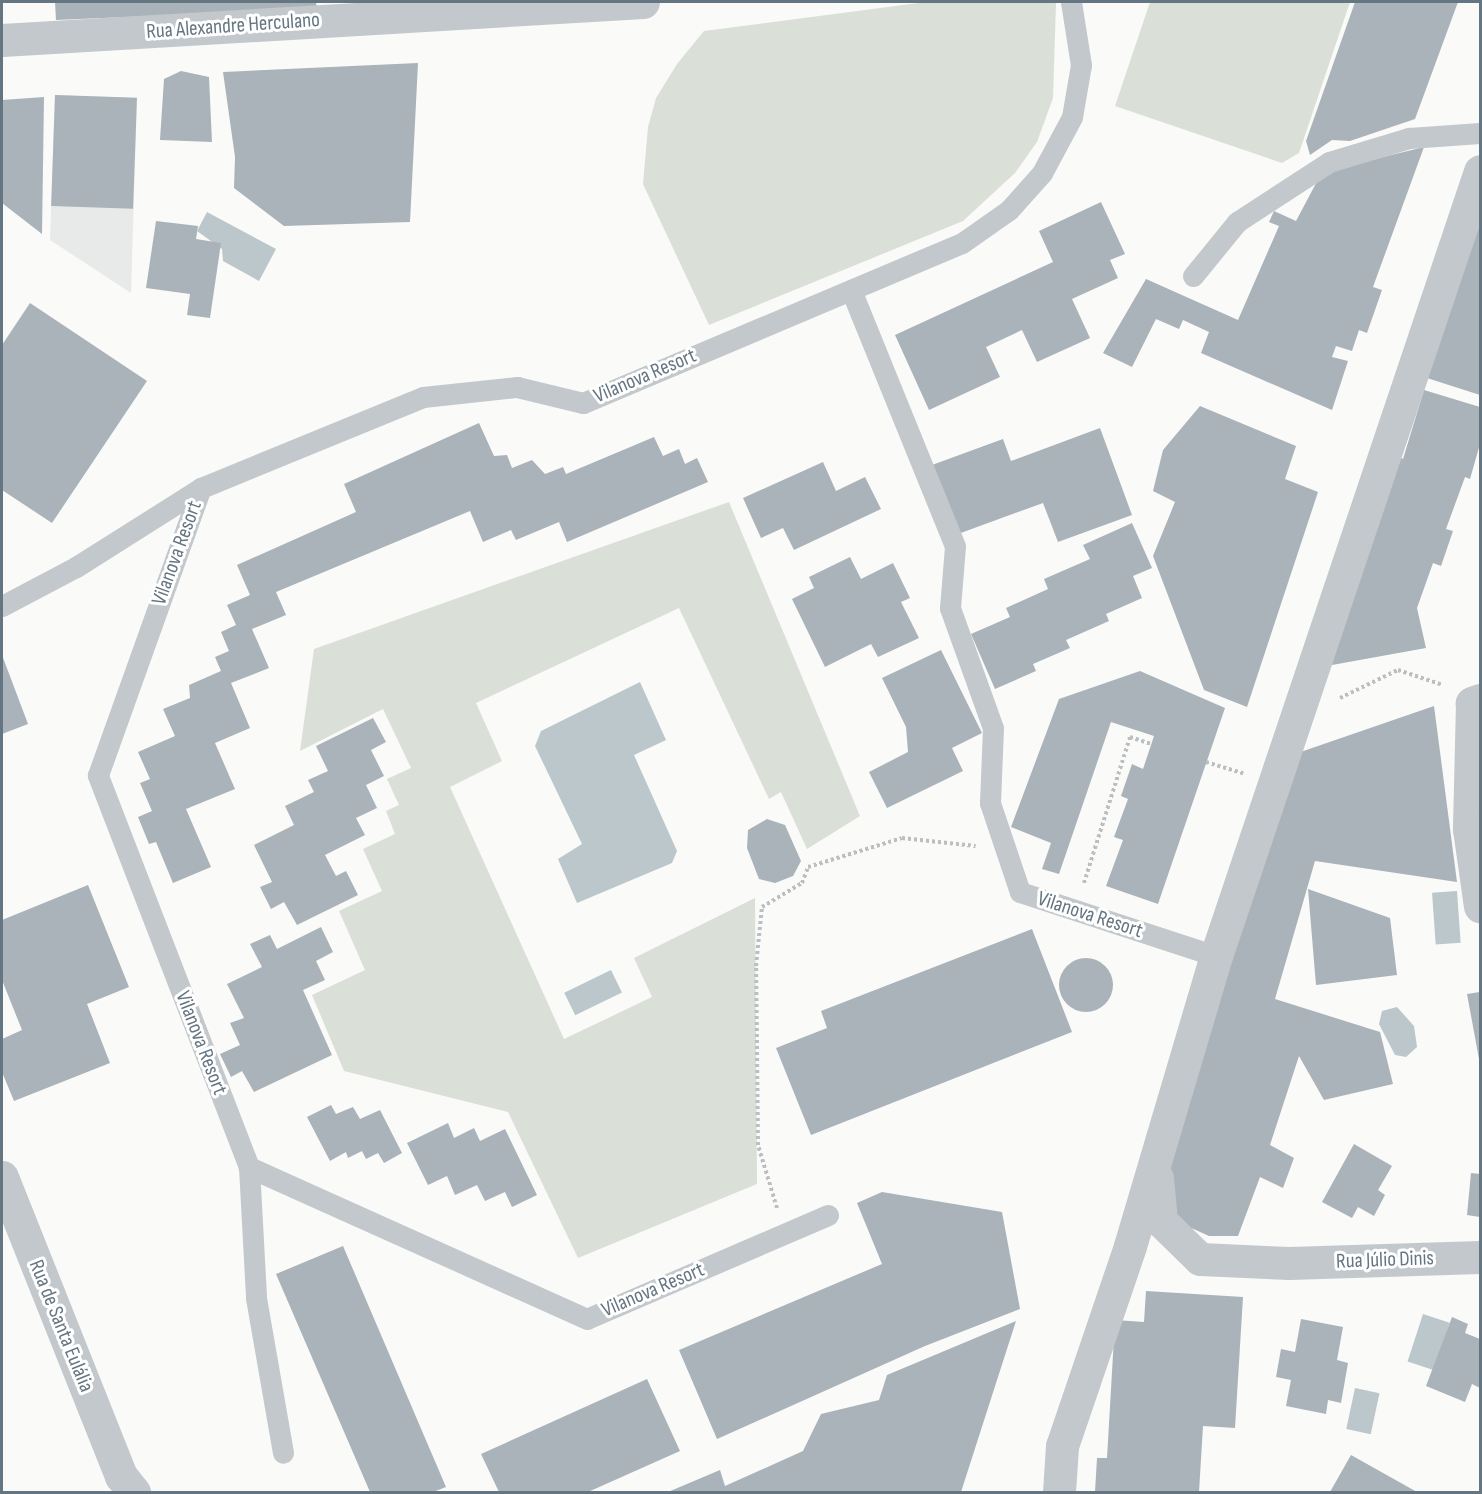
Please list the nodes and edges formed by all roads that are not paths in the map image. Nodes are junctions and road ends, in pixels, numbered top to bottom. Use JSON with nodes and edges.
{"nodes":[{"id":1,"x":644,"y":2,"type":"edge"},
{"id":2,"x":1071,"y":2,"type":"edge"},
{"id":3,"x":463,"y":7,"type":"edge"},
{"id":4,"x":339,"y":10,"type":"edge"},
{"id":5,"x":2,"y":40,"type":"edge"},
{"id":6,"x":1480,"y":134,"type":"edge"},
{"id":7,"x":1480,"y":171,"type":"edge"},
{"id":8,"x":1193,"y":276,"type":"dead end"},
{"id":9,"x":851,"y":290,"type":"junction"},
{"id":10,"x":201,"y":488,"type":"junction"},
{"id":11,"x":2,"y":606,"type":"edge"},
{"id":12,"x":1480,"y":700,"type":"edge"},
{"id":13,"x":1480,"y":906,"type":"edge"},
{"id":14,"x":1216,"y":956,"type":"junction"},
{"id":15,"x":1155,"y":1162,"type":"junction"},
{"id":16,"x":249,"y":1167,"type":"junction"},
{"id":17,"x":2,"y":1177,"type":"edge"},
{"id":18,"x":828,"y":1215,"type":"dead end"},
{"id":19,"x":1480,"y":1257,"type":"edge"},
{"id":20,"x":283,"y":1453,"type":"dead end"},
{"id":21,"x":123,"y":1487,"type":"edge"},
{"id":22,"x":1059,"y":1492,"type":"edge"}],
"edges":[{"from":1,"to":3,"type":"street","name":"Rua Alexandre Herculano"},
{"from":2,"to":9,"type":"lane","name":"Vilanova Resort"},
{"from":3,"to":4,"type":"street","name":"Rua Alexandre Herculano"},
{"from":4,"to":5,"type":"street","name":"Rua Alexandre Herculano"},
{"from":6,"to":8,"type":"lane"},
{"from":7,"to":14,"type":"street"},
{"from":9,"to":10,"type":"lane","name":"Vilanova Resort"},
{"from":9,"to":14,"type":"lane","name":"Vilanova Resort"},
{"from":10,"to":11,"type":"lane"},
{"from":10,"to":16,"type":"lane","name":"Vilanova Resort"},
{"from":12,"to":13,"type":"street"},
{"from":14,"to":15,"type":"street"},
{"from":15,"to":19,"type":"street","name":"Rua Júlio Dinis"},
{"from":15,"to":22,"type":"street"},
{"from":16,"to":18,"type":"lane","name":"Vilanova Resort"},
{"from":16,"to":20,"type":"lane","name":"Vilanova Resort"},
{"from":17,"to":21,"type":"street","name":"Rua de Santa Eulália"}]}
